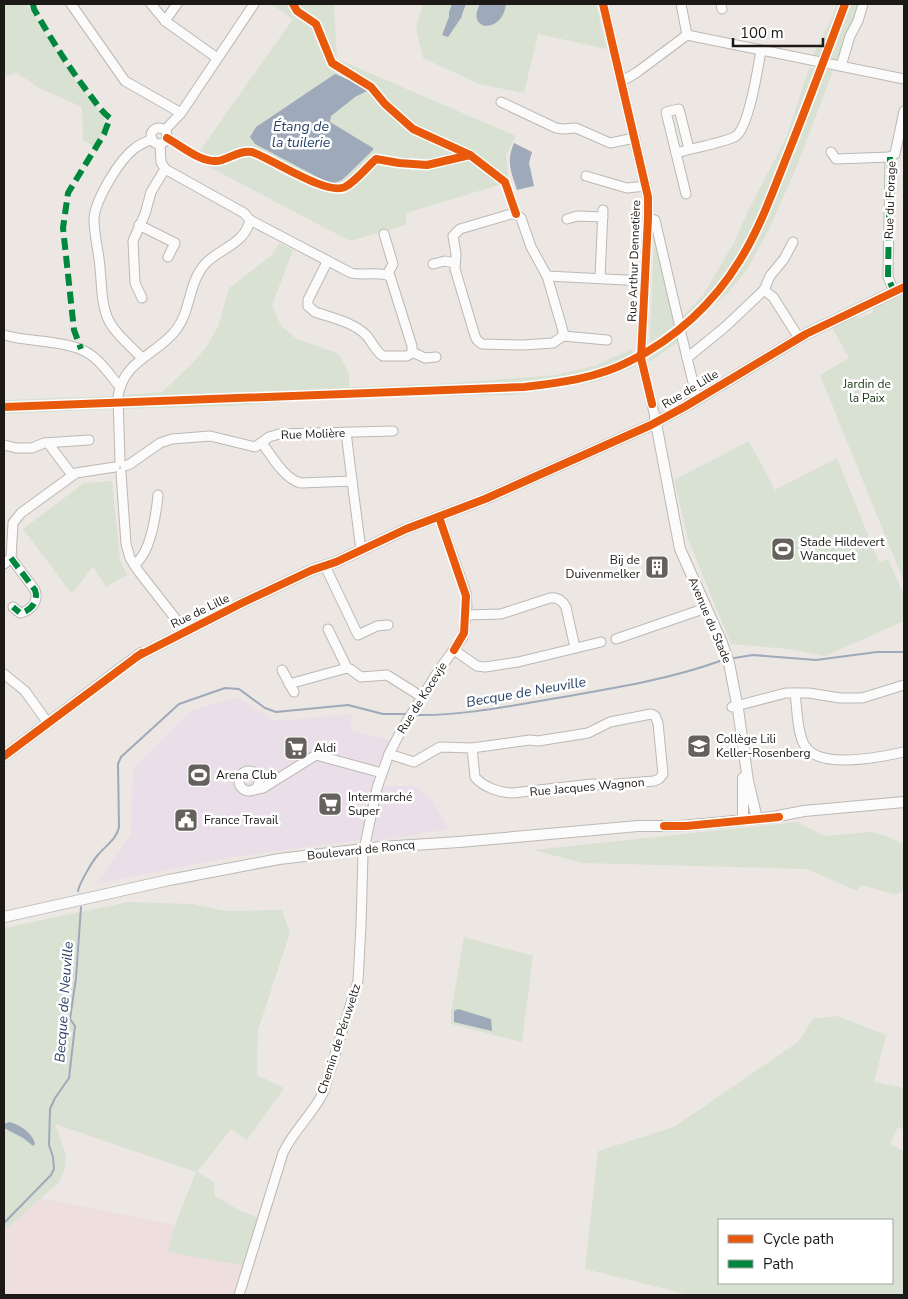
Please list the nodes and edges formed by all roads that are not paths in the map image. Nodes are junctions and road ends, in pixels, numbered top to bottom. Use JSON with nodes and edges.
{"nodes":[{"id":1,"x":72,"y":4,"type":"edge"},
{"id":2,"x":150,"y":4,"type":"edge"},
{"id":3,"x":177,"y":4,"type":"edge"},
{"id":4,"x":254,"y":4,"type":"edge"},
{"id":5,"x":603,"y":4,"type":"edge"},
{"id":6,"x":681,"y":4,"type":"edge"},
{"id":7,"x":862,"y":4,"type":"edge"},
{"id":8,"x":165,"y":21,"type":"junction"},
{"id":9,"x":687,"y":35,"type":"junction"},
{"id":10,"x":761,"y":50,"type":"junction"},
{"id":11,"x":217,"y":58,"type":"junction"},
{"id":12,"x":839,"y":66,"type":"junction"},
{"id":13,"x":904,"y":79,"type":"edge"},
{"id":14,"x":622,"y":81,"type":"junction"},
{"id":15,"x":501,"y":102,"type":"dead end"},
{"id":16,"x":904,"y":110,"type":"edge"},
{"id":17,"x":181,"y":114,"type":"junction"},
{"id":18,"x":165,"y":130,"type":"junction"},
{"id":19,"x":635,"y":138,"type":"junction"},
{"id":20,"x":152,"y":139,"type":"junction"},
{"id":21,"x":160,"y":144,"type":"junction"},
{"id":22,"x":689,"y":149,"type":"junction"},
{"id":23,"x":676,"y":152,"type":"junction"},
{"id":24,"x":831,"y":152,"type":"dead end"},
{"id":25,"x":890,"y":157,"type":"junction"},
{"id":26,"x":164,"y":170,"type":"junction"},
{"id":27,"x":586,"y":176,"type":"dead end"},
{"id":28,"x":646,"y":186,"type":"junction"},
{"id":29,"x":686,"y":194,"type":"dead end"},
{"id":30,"x":567,"y":218,"type":"dead end"},
{"id":31,"x":648,"y":218,"type":"junction"},
{"id":32,"x":250,"y":220,"type":"junction"},
{"id":33,"x":140,"y":224,"type":"junction"},
{"id":34,"x":384,"y":234,"type":"dead end"},
{"id":35,"x":794,"y":242,"type":"dead end"},
{"id":36,"x":168,"y":257,"type":"dead end"},
{"id":37,"x":327,"y":262,"type":"junction"},
{"id":38,"x":454,"y":263,"type":"junction"},
{"id":39,"x":433,"y":264,"type":"dead end"},
{"id":40,"x":388,"y":274,"type":"junction"},
{"id":41,"x":547,"y":276,"type":"junction"},
{"id":42,"x":600,"y":278,"type":"junction"},
{"id":43,"x":645,"y":281,"type":"junction"},
{"id":44,"x":904,"y":281,"type":"edge"},
{"id":45,"x":904,"y":287,"type":"edge"},
{"id":46,"x":764,"y":290,"type":"junction"},
{"id":47,"x":893,"y":290,"type":"junction"},
{"id":48,"x":142,"y":298,"type":"dead end"},
{"id":49,"x":679,"y":323,"type":"dead end"},
{"id":50,"x":681,"y":333,"type":"dead end"},
{"id":51,"x":4,"y":334,"type":"edge"},
{"id":52,"x":562,"y":336,"type":"junction"},
{"id":53,"x":797,"y":336,"type":"junction"},
{"id":54,"x":607,"y":340,"type":"dead end"},
{"id":55,"x":412,"y":352,"type":"junction"},
{"id":56,"x":436,"y":357,"type":"dead end"},
{"id":57,"x":142,"y":358,"type":"junction"},
{"id":58,"x":686,"y":358,"type":"junction"},
{"id":59,"x":120,"y":386,"type":"junction"},
{"id":60,"x":696,"y":397,"type":"junction"},
{"id":61,"x":656,"y":420,"type":"junction"},
{"id":62,"x":393,"y":431,"type":"dead end"},
{"id":63,"x":346,"y":432,"type":"junction"},
{"id":64,"x":90,"y":440,"type":"dead end"},
{"id":65,"x":48,"y":443,"type":"junction"},
{"id":66,"x":262,"y":443,"type":"junction"},
{"id":67,"x":4,"y":445,"type":"edge"},
{"id":68,"x":120,"y":467,"type":"junction"},
{"id":69,"x":72,"y":475,"type":"junction"},
{"id":70,"x":352,"y":481,"type":"junction"},
{"id":71,"x":158,"y":495,"type":"dead end"},
{"id":72,"x":438,"y":518,"type":"junction"},
{"id":73,"x":426,"y":521,"type":"junction"},
{"id":74,"x":4,"y":530,"type":"edge"},
{"id":75,"x":11,"y":540,"type":"junction"},
{"id":76,"x":361,"y":547,"type":"junction"},
{"id":77,"x":7,"y":561,"type":"edge"},
{"id":78,"x":134,"y":565,"type":"junction"},
{"id":79,"x":325,"y":566,"type":"junction"},
{"id":80,"x":312,"y":570,"type":"junction"},
{"id":81,"x":13,"y":607,"type":"dead end"},
{"id":82,"x":706,"y":608,"type":"junction"},
{"id":83,"x":466,"y":615,"type":"junction"},
{"id":84,"x":388,"y":625,"type":"dead end"},
{"id":85,"x":184,"y":629,"type":"junction"},
{"id":86,"x":328,"y":629,"type":"dead end"},
{"id":87,"x":616,"y":639,"type":"dead end"},
{"id":88,"x":600,"y":642,"type":"dead end"},
{"id":89,"x":575,"y":648,"type":"junction"},
{"id":90,"x":454,"y":650,"type":"junction"},
{"id":91,"x":347,"y":668,"type":"junction"},
{"id":92,"x":282,"y":670,"type":"dead end"},
{"id":93,"x":4,"y":674,"type":"edge"},
{"id":94,"x":289,"y":684,"type":"junction"},
{"id":95,"x":904,"y":685,"type":"edge"},
{"id":96,"x":294,"y":692,"type":"dead end"},
{"id":97,"x":795,"y":693,"type":"junction"},
{"id":98,"x":420,"y":700,"type":"junction"},
{"id":99,"x":735,"y":706,"type":"junction"},
{"id":100,"x":48,"y":723,"type":"junction"},
{"id":101,"x":472,"y":748,"type":"junction"},
{"id":102,"x":904,"y":752,"type":"edge"},
{"id":103,"x":389,"y":754,"type":"junction"},
{"id":104,"x":4,"y":756,"type":"edge"},
{"id":105,"x":254,"y":772,"type":"junction"},
{"id":106,"x":382,"y":773,"type":"junction"},
{"id":107,"x":278,"y":778,"type":"junction"},
{"id":108,"x":253,"y":790,"type":"junction"},
{"id":109,"x":904,"y":802,"type":"edge"},
{"id":110,"x":757,"y":816,"type":"junction"},
{"id":111,"x":743,"y":818,"type":"junction"},
{"id":112,"x":364,"y":851,"type":"junction"},
{"id":113,"x":4,"y":917,"type":"edge"},
{"id":114,"x":239,"y":1295,"type":"edge"}],
"edges":[{"from":1,"to":17,"type":"street"},
{"from":2,"to":8,"type":"street"},
{"from":3,"to":8,"type":"street"},
{"from":4,"to":11,"type":"street"},
{"from":5,"to":14,"type":"street","name":"Rue Arthur Dennetière"},
{"from":6,"to":9,"type":"street"},
{"from":7,"to":12,"type":"street"},
{"from":8,"to":11,"type":"street"},
{"from":9,"to":10,"type":"street"},
{"from":9,"to":14,"type":"street"},
{"from":10,"to":12,"type":"street"},
{"from":10,"to":22,"type":"street"},
{"from":11,"to":17,"type":"street"},
{"from":12,"to":13,"type":"street"},
{"from":14,"to":19,"type":"street","name":"Rue Arthur Dennetière"},
{"from":15,"to":19,"type":"street"},
{"from":16,"to":25,"type":"street","name":"Rue du Forage"},
{"from":17,"to":18,"type":"street"},
{"from":18,"to":20,"type":"street"},
{"from":18,"to":21,"type":"street"},
{"from":19,"to":28,"type":"street","name":"Rue Arthur Dennetière"},
{"from":20,"to":21,"type":"street"},
{"from":20,"to":57,"type":"street"},
{"from":21,"to":26,"type":"street"},
{"from":22,"to":23,"type":"street"},
{"from":22,"to":23,"type":"street"},
{"from":23,"to":29,"type":"street"},
{"from":24,"to":25,"type":"street"},
{"from":25,"to":47,"type":"street","name":"Rue du Forage"},
{"from":26,"to":32,"type":"street"},
{"from":26,"to":33,"type":"street"},
{"from":27,"to":28,"type":"street"},
{"from":28,"to":31,"type":"street","name":"Rue Arthur Dennetière"},
{"from":30,"to":42,"type":"street"},
{"from":31,"to":43,"type":"street","name":"Rue Arthur Dennetière"},
{"from":31,"to":49,"type":"street","name":"Rue Arthur Dennetière"},
{"from":32,"to":37,"type":"street"},
{"from":32,"to":57,"type":"street"},
{"from":33,"to":36,"type":"street"},
{"from":33,"to":48,"type":"street"},
{"from":34,"to":40,"type":"street"},
{"from":35,"to":46,"type":"street"},
{"from":37,"to":40,"type":"street"},
{"from":37,"to":55,"type":"street"},
{"from":38,"to":39,"type":"street"},
{"from":38,"to":41,"type":"street"},
{"from":38,"to":52,"type":"street"},
{"from":40,"to":55,"type":"street"},
{"from":41,"to":42,"type":"street"},
{"from":41,"to":52,"type":"street"},
{"from":42,"to":43,"type":"street"},
{"from":43,"to":61,"type":"street","name":"Rue Arthur Dennetière"},
{"from":44,"to":47,"type":"main road","name":"Rue de Lille"},
{"from":45,"to":47,"type":"main road","name":"Rue de Lille"},
{"from":46,"to":53,"type":"street"},
{"from":46,"to":58,"type":"street"},
{"from":47,"to":53,"type":"main road","name":"Rue de Lille"},
{"from":50,"to":58,"type":"street"},
{"from":51,"to":59,"type":"street"},
{"from":52,"to":54,"type":"street"},
{"from":53,"to":60,"type":"main road","name":"Rue de Lille"},
{"from":55,"to":56,"type":"street"},
{"from":57,"to":59,"type":"street"},
{"from":58,"to":60,"type":"street"},
{"from":59,"to":68,"type":"street"},
{"from":60,"to":61,"type":"main road","name":"Rue de Lille"},
{"from":61,"to":72,"type":"main road","name":"Rue de Lille"},
{"from":61,"to":73,"type":"main road","name":"Rue de Lille"},
{"from":61,"to":82,"type":"main road","name":"Avenue du Stade"},
{"from":62,"to":63,"type":"street","name":"Rue Molière"},
{"from":63,"to":66,"type":"street","name":"Rue Molière"},
{"from":63,"to":70,"type":"street"},
{"from":64,"to":65,"type":"street"},
{"from":65,"to":67,"type":"street"},
{"from":65,"to":69,"type":"street"},
{"from":66,"to":68,"type":"street","name":"Rue Molière"},
{"from":66,"to":70,"type":"street"},
{"from":68,"to":69,"type":"street"},
{"from":68,"to":78,"type":"street"},
{"from":69,"to":75,"type":"street"},
{"from":70,"to":76,"type":"street"},
{"from":71,"to":78,"type":"street"},
{"from":72,"to":73,"type":"main road","name":"Rue de Lille"},
{"from":72,"to":83,"type":"street","name":"Rue de Kocevje"},
{"from":73,"to":76,"type":"main road","name":"Rue de Lille"},
{"from":74,"to":75,"type":"street"},
{"from":75,"to":77,"type":"street"},
{"from":76,"to":79,"type":"main road","name":"Rue de Lille"},
{"from":76,"to":80,"type":"main road","name":"Rue de Lille"},
{"from":77,"to":81,"type":"street"},
{"from":78,"to":85,"type":"street"},
{"from":79,"to":80,"type":"main road","name":"Rue de Lille"},
{"from":79,"to":84,"type":"street"},
{"from":80,"to":85,"type":"main road","name":"Rue de Lille"},
{"from":82,"to":87,"type":"street"},
{"from":82,"to":99,"type":"main road","name":"Avenue du Stade"},
{"from":83,"to":89,"type":"street"},
{"from":83,"to":90,"type":"street","name":"Rue de Kocevje"},
{"from":85,"to":100,"type":"main road","name":"Rue de Lille"},
{"from":86,"to":91,"type":"street"},
{"from":88,"to":89,"type":"street"},
{"from":89,"to":90,"type":"street"},
{"from":90,"to":98,"type":"street","name":"Rue de Kocevje"},
{"from":91,"to":94,"type":"street"},
{"from":91,"to":98,"type":"street"},
{"from":92,"to":94,"type":"street"},
{"from":93,"to":100,"type":"street"},
{"from":94,"to":96,"type":"street"},
{"from":95,"to":97,"type":"street"},
{"from":97,"to":99,"type":"street"},
{"from":97,"to":102,"type":"street"},
{"from":98,"to":103,"type":"street","name":"Rue de Kocevje"},
{"from":99,"to":110,"type":"main road","name":"Avenue du Stade"},
{"from":99,"to":111,"type":"main road"},
{"from":100,"to":104,"type":"main road","name":"Rue de Lille"},
{"from":101,"to":101,"type":"street","name":"Rue Jacques Wagnon"},
{"from":101,"to":103,"type":"street","name":"Rue Jacques Wagnon"},
{"from":103,"to":106,"type":"street","name":"Rue de Kocevje"},
{"from":105,"to":107,"type":"street"},
{"from":105,"to":108,"type":"street"},
{"from":105,"to":108,"type":"street"},
{"from":106,"to":107,"type":"street"},
{"from":106,"to":112,"type":"street","name":"Rue de Kocevje"},
{"from":107,"to":108,"type":"street"},
{"from":109,"to":110,"type":"main road","name":"Boulevard de Roncq"},
{"from":110,"to":111,"type":"main road","name":"Boulevard de Roncq"},
{"from":111,"to":112,"type":"main road","name":"Boulevard de Roncq"},
{"from":112,"to":113,"type":"main road","name":"Boulevard de Roncq"},
{"from":112,"to":114,"type":"street","name":"Chemin de Péruweltz"}]}
